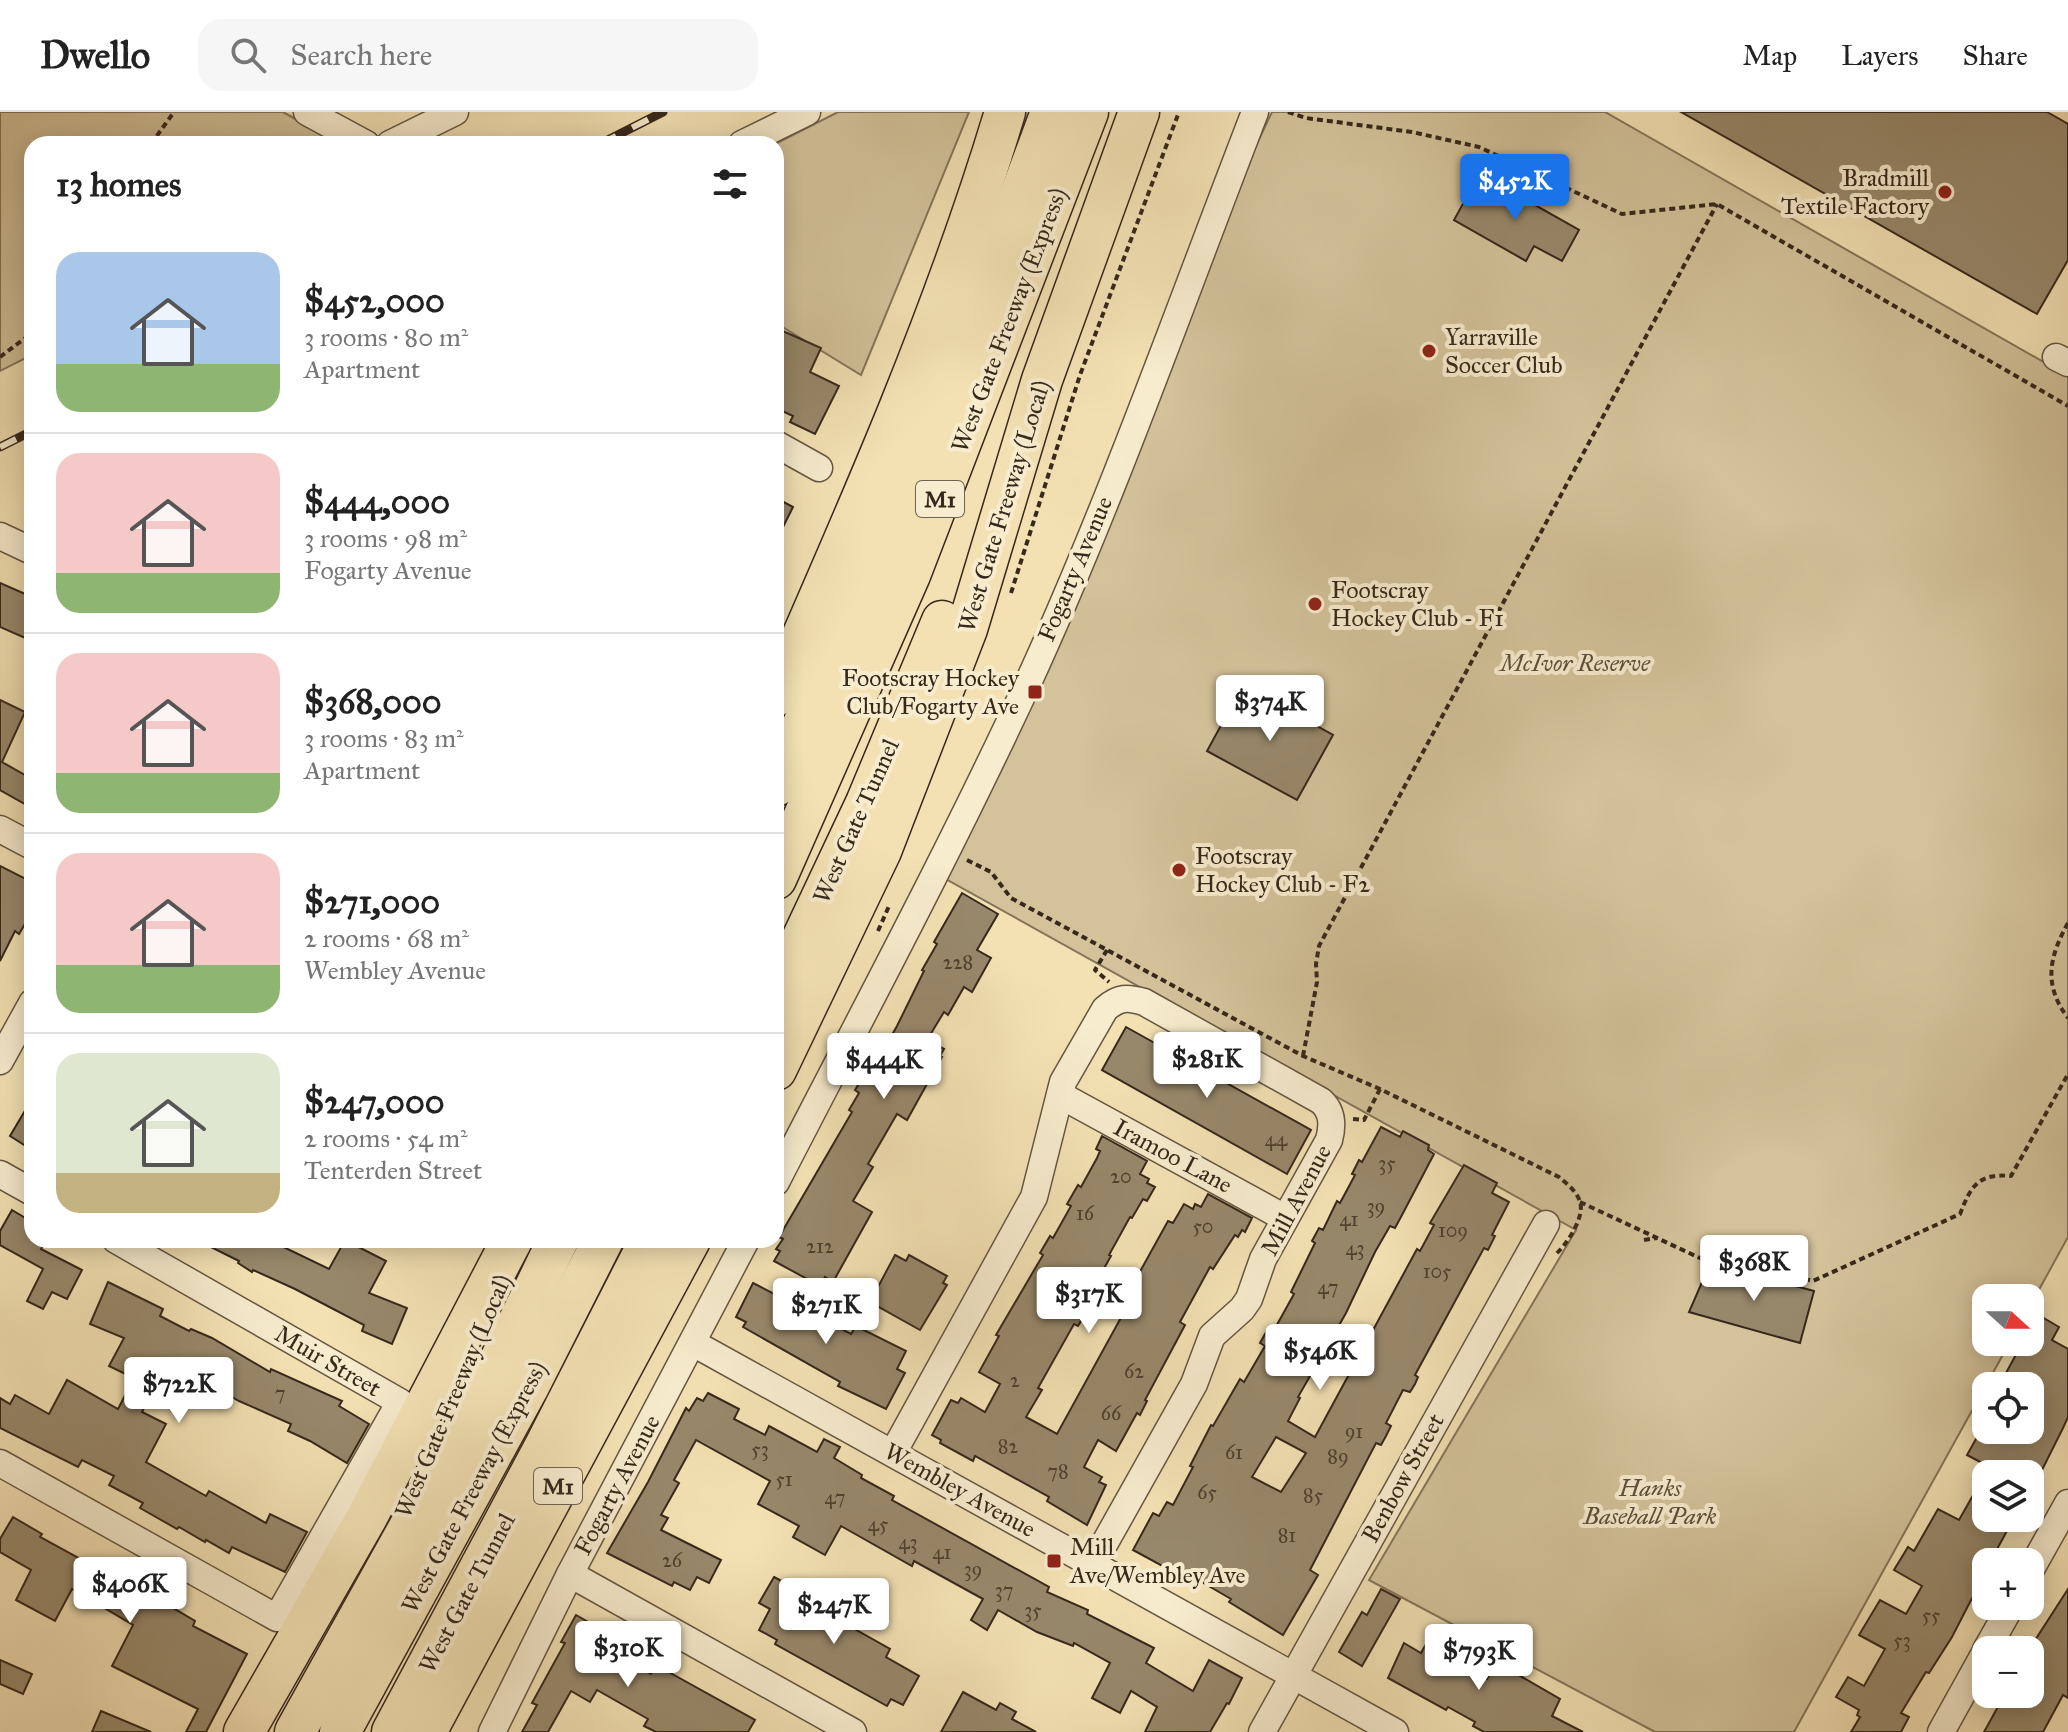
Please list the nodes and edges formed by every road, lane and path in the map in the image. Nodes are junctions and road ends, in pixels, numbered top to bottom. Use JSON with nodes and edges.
{"nodes":[{"id":1,"x":174,"y":112,"type":"edge"},
{"id":2,"x":307,"y":112,"type":"edge"},
{"id":3,"x":807,"y":112,"type":"edge"},
{"id":4,"x":1005,"y":112,"type":"edge"},
{"id":5,"x":1051,"y":112,"type":"edge"},
{"id":6,"x":1088,"y":112,"type":"edge"},
{"id":7,"x":1139,"y":112,"type":"edge"},
{"id":8,"x":1179,"y":112,"type":"edge"},
{"id":9,"x":1255,"y":112,"type":"edge"},
{"id":10,"x":1288,"y":112,"type":"edge"},
{"id":11,"x":451,"y":113,"type":"edge"},
{"id":12,"x":157,"y":136,"type":"edge"},
{"id":13,"x":351,"y":136,"type":"edge"},
{"id":14,"x":406,"y":136,"type":"edge"},
{"id":15,"x":758,"y":136,"type":"edge"},
{"id":16,"x":1717,"y":204,"type":"junction"},
{"id":17,"x":24,"y":339,"type":"edge"},
{"id":18,"x":0,"y":357,"type":"edge"},
{"id":19,"x":1042,"y":380,"type":"junction"},
{"id":20,"x":2068,"y":406,"type":"edge"},
{"id":21,"x":784,"y":448,"type":"edge"},
{"id":22,"x":819,"y":468,"type":"dead end"},
{"id":23,"x":0,"y":536,"type":"edge"},
{"id":24,"x":24,"y":547,"type":"edge"},
{"id":25,"x":1006,"y":604,"type":"dead end"},
{"id":26,"x":784,"y":678,"type":"edge"},
{"id":27,"x":784,"y":768,"type":"edge"},
{"id":28,"x":0,"y":829,"type":"edge"},
{"id":29,"x":24,"y":842,"type":"edge"},
{"id":30,"x":955,"y":854,"type":"dead end"},
{"id":31,"x":784,"y":861,"type":"edge"},
{"id":32,"x":2068,"y":923,"type":"edge"},
{"id":33,"x":1107,"y":950,"type":"junction"},
{"id":34,"x":784,"y":977,"type":"edge"},
{"id":35,"x":1126,"y":997,"type":"junction"},
{"id":36,"x":24,"y":1018,"type":"edge"},
{"id":37,"x":2068,"y":1018,"type":"edge"},
{"id":38,"x":784,"y":1053,"type":"edge"},
{"id":39,"x":1303,"y":1056,"type":"junction"},
{"id":40,"x":0,"y":1061,"type":"edge"},
{"id":41,"x":2068,"y":1074,"type":"edge"},
{"id":42,"x":1380,"y":1089,"type":"junction"},
{"id":43,"x":1060,"y":1095,"type":"junction"},
{"id":44,"x":1331,"y":1116,"type":"junction"},
{"id":45,"x":784,"y":1166,"type":"edge"},
{"id":46,"x":0,"y":1174,"type":"edge"},
{"id":47,"x":24,"y":1188,"type":"edge"},
{"id":48,"x":1580,"y":1202,"type":"junction"},
{"id":49,"x":1285,"y":1218,"type":"junction"},
{"id":50,"x":1546,"y":1224,"type":"dead end"},
{"id":51,"x":1657,"y":1238,"type":"junction"},
{"id":52,"x":1644,"y":1240,"type":"dead end"},
{"id":53,"x":130,"y":1248,"type":"edge"},
{"id":54,"x":508,"y":1248,"type":"edge"},
{"id":55,"x":517,"y":1248,"type":"edge"},
{"id":56,"x":554,"y":1248,"type":"edge"},
{"id":57,"x":599,"y":1248,"type":"edge"},
{"id":58,"x":646,"y":1248,"type":"edge"},
{"id":59,"x":686,"y":1248,"type":"edge"},
{"id":60,"x":742,"y":1248,"type":"edge"},
{"id":61,"x":1544,"y":1260,"type":"dead end"},
{"id":62,"x":693,"y":1343,"type":"junction"},
{"id":63,"x":893,"y":1453,"type":"junction"},
{"id":64,"x":0,"y":1463,"type":"edge"},
{"id":65,"x":2068,"y":1503,"type":"edge"},
{"id":66,"x":2043,"y":1548,"type":"edge"},
{"id":67,"x":1093,"y":1564,"type":"junction"},
{"id":68,"x":570,"y":1574,"type":"junction"},
{"id":69,"x":371,"y":1599,"type":"junction"},
{"id":70,"x":1293,"y":1675,"type":"junction"},
{"id":71,"x":1972,"y":1676,"type":"edge"},
{"id":72,"x":244,"y":1732,"type":"edge"},
{"id":73,"x":295,"y":1732,"type":"edge"},
{"id":74,"x":340,"y":1732,"type":"edge"},
{"id":75,"x":392,"y":1732,"type":"edge"},
{"id":76,"x":426,"y":1732,"type":"edge"},
{"id":77,"x":492,"y":1732,"type":"edge"},
{"id":78,"x":853,"y":1732,"type":"edge"},
{"id":79,"x":1262,"y":1732,"type":"edge"},
{"id":80,"x":1395,"y":1732,"type":"edge"},
{"id":81,"x":1941,"y":1732,"type":"edge"}],
"edges":[{"from":1,"to":12,"type":"path"},
{"from":2,"to":13,"type":"street"},
{"from":3,"to":15,"type":"street"},
{"from":4,"to":26,"type":"highway"},
{"from":5,"to":27,"type":"highway","name":"West Gate Freeway (Express)","number":"M1"},
{"from":6,"to":31,"type":"highway","name":"West Gate Freeway (Express)","number":"M1"},
{"from":7,"to":19,"type":"highway","name":"West Gate Freeway (Local)","number":"M1"},
{"from":8,"to":25,"type":"path"},
{"from":9,"to":45,"type":"street","name":"Fogarty Avenue"},
{"from":10,"to":16,"type":"path"},
{"from":11,"to":14,"type":"street"},
{"from":16,"to":20,"type":"path"},
{"from":16,"to":39,"type":"path"},
{"from":17,"to":18,"type":"path"},
{"from":19,"to":34,"type":"highway","name":"West Gate Tunnel"},
{"from":19,"to":38,"type":"highway","name":"West Gate Freeway (Local)","number":"M1"},
{"from":21,"to":22,"type":"street"},
{"from":23,"to":24,"type":"street"},
{"from":28,"to":29,"type":"street"},
{"from":30,"to":33,"type":"path"},
{"from":32,"to":37,"type":"path"},
{"from":33,"to":35,"type":"path"},
{"from":33,"to":39,"type":"path"},
{"from":35,"to":43,"type":"street"},
{"from":35,"to":44,"type":"street","name":"Mill Avenue"},
{"from":36,"to":40,"type":"street"},
{"from":39,"to":42,"type":"path"},
{"from":41,"to":51,"type":"path"},
{"from":42,"to":44,"type":"path"},
{"from":42,"to":48,"type":"path"},
{"from":43,"to":49,"type":"street","name":"Iramoo Lane"},
{"from":43,"to":63,"type":"street"},
{"from":44,"to":49,"type":"street","name":"Mill Avenue"},
{"from":46,"to":47,"type":"street"},
{"from":48,"to":51,"type":"path"},
{"from":48,"to":61,"type":"path"},
{"from":49,"to":67,"type":"street","name":"Mill Avenue"},
{"from":50,"to":70,"type":"street","name":"Benbow Street"},
{"from":51,"to":52,"type":"path"},
{"from":53,"to":64,"type":"street","name":"Muir Street"},
{"from":54,"to":72,"type":"highway"},
{"from":55,"to":69,"type":"highway","name":"West Gate Freeway (Local)"},
{"from":56,"to":69,"type":"highway","name":"West Gate Freeway (Express)"},
{"from":57,"to":74,"type":"highway","name":"West Gate Freeway (Express)"},
{"from":58,"to":75,"type":"highway","name":"West Gate Tunnel"},
{"from":59,"to":76,"type":"highway","number":"M1"},
{"from":60,"to":62,"type":"street","name":"Fogarty Avenue"},
{"from":62,"to":63,"type":"street","name":"Wembley Avenue"},
{"from":62,"to":68,"type":"street","name":"Fogarty Avenue"},
{"from":63,"to":67,"type":"street","name":"Wembley Avenue"},
{"from":65,"to":66,"type":"street"},
{"from":67,"to":70,"type":"street","name":"Wembley Avenue"},
{"from":68,"to":77,"type":"street","name":"Fogarty Avenue"},
{"from":68,"to":78,"type":"street"},
{"from":69,"to":73,"type":"highway"},
{"from":70,"to":79,"type":"street","name":"Benbow Street"},
{"from":70,"to":80,"type":"street","name":"Wembley Avenue"},
{"from":71,"to":81,"type":"street"}]}
